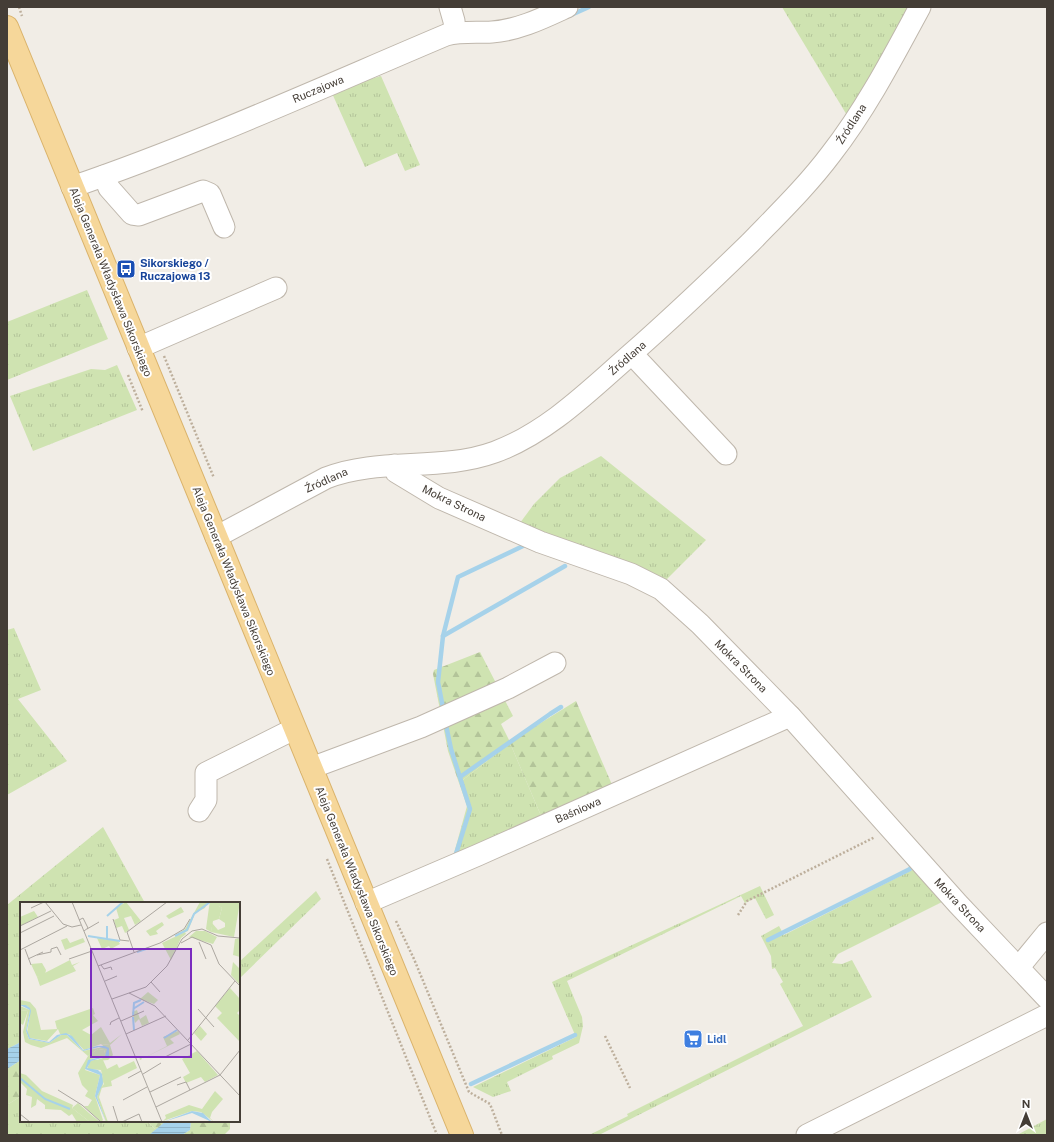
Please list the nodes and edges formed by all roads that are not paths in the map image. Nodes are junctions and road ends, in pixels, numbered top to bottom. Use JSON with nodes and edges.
{"nodes":[{"id":1,"x":450,"y":7,"type":"edge"},
{"id":2,"x":567,"y":7,"type":"edge"},
{"id":3,"x":920,"y":7,"type":"edge"},
{"id":4,"x":16,"y":24,"type":"edge"},
{"id":5,"x":455,"y":32,"type":"junction"},
{"id":6,"x":104,"y":176,"type":"junction"},
{"id":7,"x":72,"y":187,"type":"junction"},
{"id":8,"x":224,"y":227,"type":"dead end"},
{"id":9,"x":276,"y":288,"type":"dead end"},
{"id":10,"x":147,"y":344,"type":"junction"},
{"id":11,"x":632,"y":354,"type":"junction"},
{"id":12,"x":726,"y":454,"type":"dead end"},
{"id":13,"x":394,"y":465,"type":"junction"},
{"id":14,"x":216,"y":536,"type":"junction"},
{"id":15,"x":555,"y":663,"type":"dead end"},
{"id":16,"x":790,"y":716,"type":"junction"},
{"id":17,"x":294,"y":729,"type":"junction"},
{"id":18,"x":311,"y":768,"type":"junction"},
{"id":19,"x":199,"y":811,"type":"dead end"},
{"id":20,"x":375,"y":899,"type":"junction"},
{"id":21,"x":1047,"y":934,"type":"edge"},
{"id":22,"x":1019,"y":967,"type":"junction"},
{"id":23,"x":1047,"y":998,"type":"edge"},
{"id":24,"x":1047,"y":1015,"type":"edge"},
{"id":25,"x":1047,"y":1030,"type":"edge"},
{"id":26,"x":462,"y":1135,"type":"edge"},
{"id":27,"x":807,"y":1135,"type":"edge"},
{"id":28,"x":835,"y":1135,"type":"edge"}],
"edges":[{"from":1,"to":5,"type":"street"},
{"from":2,"to":5,"type":"street","name":"Ruczajowa"},
{"from":3,"to":11,"type":"street","name":"Źródlana"},
{"from":4,"to":7,"type":"main road","name":"Aleja Generała Władysława Sikorskiego"},
{"from":5,"to":6,"type":"street","name":"Ruczajowa"},
{"from":6,"to":7,"type":"street","name":"Ruczajowa"},
{"from":6,"to":8,"type":"street"},
{"from":7,"to":10,"type":"main road","name":"Aleja Generała Władysława Sikorskiego"},
{"from":9,"to":10,"type":"street"},
{"from":10,"to":14,"type":"main road","name":"Aleja Generała Władysława Sikorskiego"},
{"from":11,"to":12,"type":"street"},
{"from":11,"to":13,"type":"street","name":"Źródlana"},
{"from":13,"to":14,"type":"street","name":"Źródlana"},
{"from":13,"to":16,"type":"street","name":"Mokra Strona"},
{"from":14,"to":17,"type":"main road","name":"Aleja Generała Władysława Sikorskiego"},
{"from":15,"to":18,"type":"street"},
{"from":16,"to":20,"type":"street","name":"Baśniowa"},
{"from":16,"to":22,"type":"street","name":"Mokra Strona"},
{"from":17,"to":18,"type":"main road","name":"Aleja Generała Władysława Sikorskiego"},
{"from":17,"to":19,"type":"street"},
{"from":18,"to":20,"type":"main road","name":"Aleja Generała Władysława Sikorskiego"},
{"from":20,"to":26,"type":"main road","name":"Aleja Generała Władysława Sikorskiego"},
{"from":21,"to":22,"type":"street"},
{"from":22,"to":23,"type":"street","name":"Mokra Strona"},
{"from":24,"to":27,"type":"street"},
{"from":25,"to":28,"type":"street"}]}
